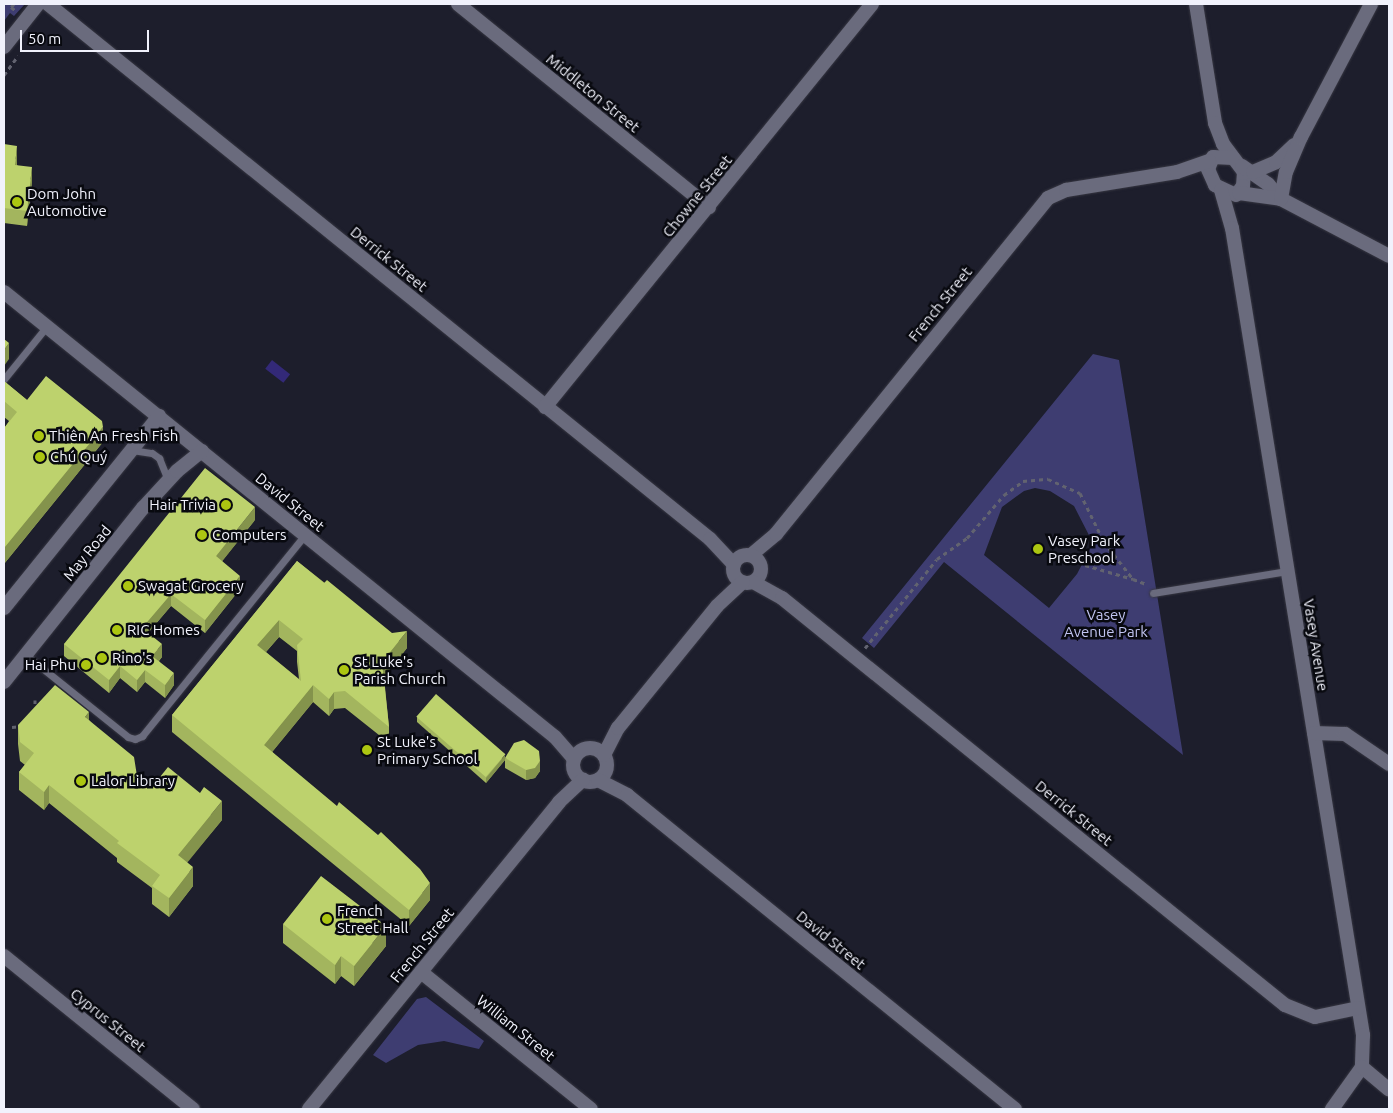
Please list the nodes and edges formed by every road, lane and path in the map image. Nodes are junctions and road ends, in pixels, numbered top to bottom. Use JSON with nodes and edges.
{"nodes":[{"id":1,"x":38,"y":4,"type":"edge"},
{"id":2,"x":48,"y":4,"type":"edge"},
{"id":3,"x":458,"y":4,"type":"edge"},
{"id":4,"x":872,"y":4,"type":"edge"},
{"id":5,"x":1196,"y":4,"type":"edge"},
{"id":6,"x":1371,"y":4,"type":"edge"},
{"id":7,"x":4,"y":47,"type":"edge"},
{"id":8,"x":1215,"y":123,"type":"junction"},
{"id":9,"x":1301,"y":137,"type":"junction"},
{"id":10,"x":1211,"y":159,"type":"junction"},
{"id":11,"x":1242,"y":166,"type":"junction"},
{"id":12,"x":1176,"y":172,"type":"junction"},
{"id":13,"x":1216,"y":185,"type":"junction"},
{"id":14,"x":1238,"y":194,"type":"junction"},
{"id":15,"x":1281,"y":199,"type":"junction"},
{"id":16,"x":708,"y":207,"type":"junction"},
{"id":17,"x":1232,"y":228,"type":"junction"},
{"id":18,"x":1389,"y":256,"type":"edge"},
{"id":19,"x":4,"y":292,"type":"edge"},
{"id":20,"x":47,"y":326,"type":"junction"},
{"id":21,"x":4,"y":379,"type":"edge"},
{"id":22,"x":545,"y":407,"type":"junction"},
{"id":23,"x":159,"y":416,"type":"junction"},
{"id":24,"x":132,"y":450,"type":"junction"},
{"id":25,"x":202,"y":451,"type":"junction"},
{"id":26,"x":168,"y":480,"type":"junction"},
{"id":27,"x":305,"y":536,"type":"junction"},
{"id":28,"x":1085,"y":566,"type":"dead end"},
{"id":29,"x":747,"y":569,"type":"junction"},
{"id":30,"x":1288,"y":571,"type":"junction"},
{"id":31,"x":1133,"y":579,"type":"junction"},
{"id":32,"x":1155,"y":582,"type":"dead end"},
{"id":33,"x":1153,"y":593,"type":"dead end"},
{"id":34,"x":4,"y":608,"type":"edge"},
{"id":35,"x":26,"y":655,"type":"junction"},
{"id":36,"x":857,"y":658,"type":"junction"},
{"id":37,"x":4,"y":682,"type":"edge"},
{"id":38,"x":35,"y":700,"type":"dead end"},
{"id":39,"x":35,"y":706,"type":"edge"},
{"id":40,"x":24,"y":726,"type":"edge"},
{"id":41,"x":12,"y":727,"type":"dead end"},
{"id":42,"x":1314,"y":733,"type":"junction"},
{"id":43,"x":590,"y":761,"type":"junction"},
{"id":44,"x":1389,"y":764,"type":"edge"},
{"id":45,"x":559,"y":802,"type":"junction"},
{"id":46,"x":4,"y":956,"type":"edge"},
{"id":47,"x":421,"y":972,"type":"junction"},
{"id":48,"x":1358,"y":1008,"type":"junction"},
{"id":49,"x":1362,"y":1068,"type":"junction"},
{"id":50,"x":1389,"y":1090,"type":"edge"},
{"id":51,"x":192,"y":1109,"type":"edge"},
{"id":52,"x":309,"y":1109,"type":"edge"},
{"id":53,"x":591,"y":1109,"type":"edge"},
{"id":54,"x":1015,"y":1109,"type":"edge"},
{"id":55,"x":1332,"y":1109,"type":"edge"}],
"edges":[{"from":1,"to":7,"type":"street"},
{"from":2,"to":22,"type":"street","name":"Derrick Street"},
{"from":3,"to":16,"type":"street","name":"Middleton Street"},
{"from":4,"to":16,"type":"street","name":"Chowne Street"},
{"from":5,"to":8,"type":"street"},
{"from":6,"to":9,"type":"street"},
{"from":8,"to":10,"type":"street"},
{"from":8,"to":11,"type":"street"},
{"from":9,"to":11,"type":"street"},
{"from":9,"to":15,"type":"street"},
{"from":10,"to":11,"type":"street"},
{"from":10,"to":12,"type":"street","name":"French Street"},
{"from":10,"to":13,"type":"street","name":"Vasey Avenue"},
{"from":11,"to":14,"type":"street","name":"Vasey Avenue"},
{"from":11,"to":15,"type":"street"},
{"from":12,"to":13,"type":"street","name":"French Street"},
{"from":12,"to":29,"type":"street","name":"French Street"},
{"from":13,"to":14,"type":"street","name":"French Street"},
{"from":13,"to":17,"type":"street","name":"Vasey Avenue"},
{"from":14,"to":15,"type":"street","name":"French Street"},
{"from":14,"to":17,"type":"street","name":"Vasey Avenue"},
{"from":15,"to":18,"type":"street"},
{"from":16,"to":22,"type":"street","name":"Chowne Street"},
{"from":17,"to":30,"type":"street","name":"Vasey Avenue"},
{"from":19,"to":20,"type":"street","name":"David Street"},
{"from":20,"to":21,"type":"lane"},
{"from":20,"to":23,"type":"street","name":"David Street"},
{"from":22,"to":29,"type":"street","name":"Derrick Street"},
{"from":23,"to":24,"type":"street","name":"May Road"},
{"from":23,"to":25,"type":"street","name":"David Street"},
{"from":24,"to":26,"type":"lane"},
{"from":24,"to":34,"type":"street","name":"May Road"},
{"from":25,"to":26,"type":"street","name":"May Road"},
{"from":25,"to":27,"type":"street","name":"David Street"},
{"from":26,"to":35,"type":"street","name":"May Road"},
{"from":27,"to":35,"type":"lane"},
{"from":27,"to":43,"type":"street","name":"David Street"},
{"from":28,"to":31,"type":"path"},
{"from":29,"to":36,"type":"street","name":"Derrick Street"},
{"from":29,"to":43,"type":"street","name":"French Street"},
{"from":30,"to":33,"type":"lane"},
{"from":30,"to":42,"type":"street","name":"Vasey Avenue"},
{"from":31,"to":32,"type":"path"},
{"from":31,"to":36,"type":"path"},
{"from":35,"to":37,"type":"street","name":"May Road"},
{"from":36,"to":48,"type":"street","name":"Derrick Street"},
{"from":38,"to":39,"type":"path"},
{"from":40,"to":41,"type":"path"},
{"from":42,"to":44,"type":"street"},
{"from":42,"to":48,"type":"street","name":"Vasey Avenue"},
{"from":43,"to":45,"type":"street","name":"French Street"},
{"from":43,"to":45,"type":"street","name":"French Street"},
{"from":43,"to":54,"type":"street","name":"David Street"},
{"from":45,"to":47,"type":"street","name":"French Street"},
{"from":46,"to":51,"type":"street","name":"Cyprus Street"},
{"from":47,"to":52,"type":"street","name":"French Street"},
{"from":47,"to":53,"type":"street","name":"William Street"},
{"from":48,"to":49,"type":"street","name":"Vasey Avenue"},
{"from":49,"to":50,"type":"street"},
{"from":49,"to":55,"type":"street"}]}
